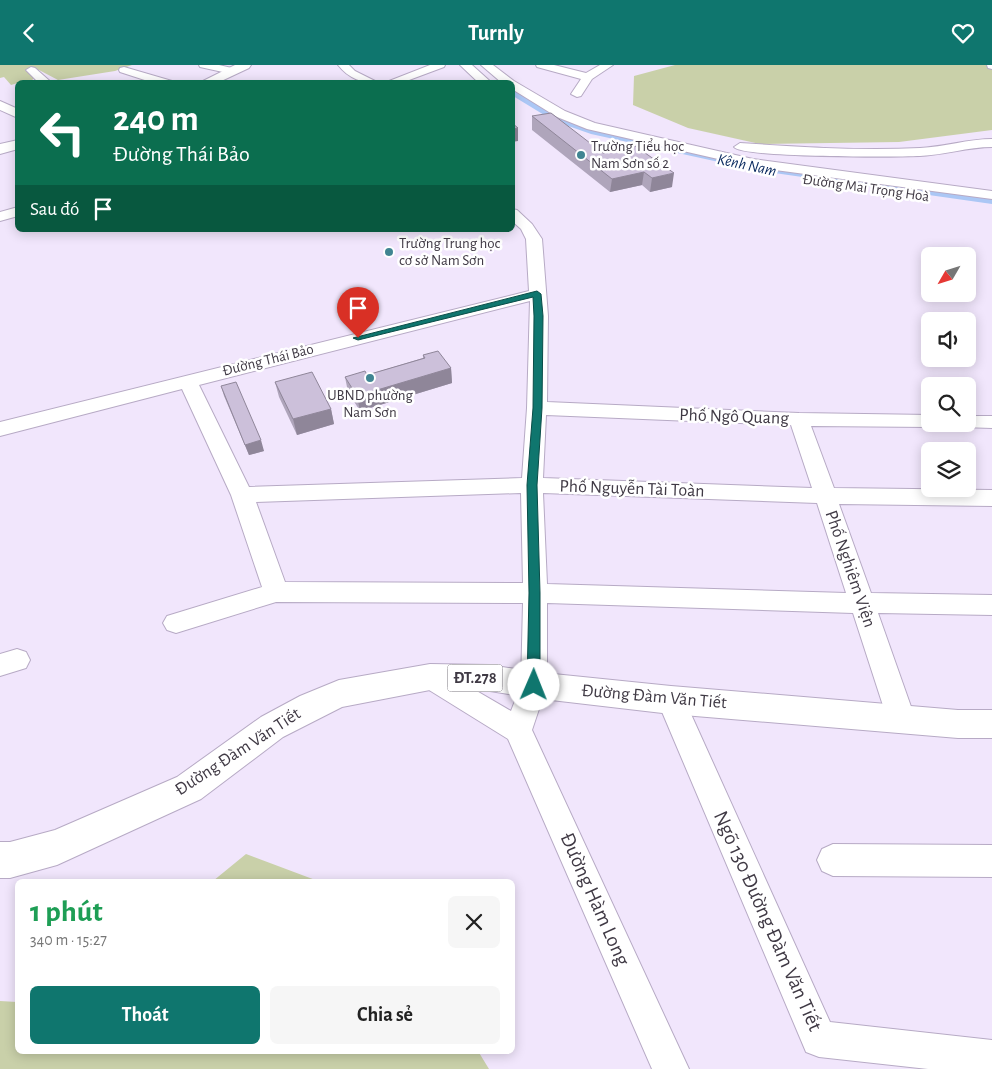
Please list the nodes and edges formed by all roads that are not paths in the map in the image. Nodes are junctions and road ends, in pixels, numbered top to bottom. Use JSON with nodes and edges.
{"nodes":[{"id":1,"x":204,"y":65,"type":"edge"},
{"id":2,"x":245,"y":65,"type":"edge"},
{"id":3,"x":343,"y":65,"type":"edge"},
{"id":4,"x":440,"y":65,"type":"edge"},
{"id":5,"x":465,"y":65,"type":"edge"},
{"id":6,"x":486,"y":65,"type":"edge"},
{"id":7,"x":541,"y":65,"type":"edge"},
{"id":8,"x":608,"y":65,"type":"edge"},
{"id":9,"x":31,"y":70,"type":"dead end"},
{"id":10,"x":124,"y":70,"type":"dead end"},
{"id":11,"x":232,"y":71,"type":"junction"},
{"id":12,"x":588,"y":77,"type":"junction"},
{"id":13,"x":43,"y":80,"type":"edge"},
{"id":14,"x":158,"y":80,"type":"edge"},
{"id":15,"x":212,"y":80,"type":"edge"},
{"id":16,"x":367,"y":80,"type":"edge"},
{"id":17,"x":398,"y":80,"type":"edge"},
{"id":18,"x":484,"y":80,"type":"edge"},
{"id":19,"x":507,"y":80,"type":"edge"},
{"id":20,"x":515,"y":85,"type":"edge"},
{"id":21,"x":577,"y":94,"type":"dead end"},
{"id":22,"x":515,"y":101,"type":"edge"},
{"id":23,"x":0,"y":105,"type":"edge"},
{"id":24,"x":15,"y":112,"type":"edge"},
{"id":25,"x":992,"y":143,"type":"edge"},
{"id":26,"x":688,"y":147,"type":"junction"},
{"id":27,"x":992,"y":195,"type":"edge"},
{"id":28,"x":992,"y":205,"type":"edge"},
{"id":29,"x":15,"y":212,"type":"edge"},
{"id":30,"x":515,"y":216,"type":"edge"},
{"id":31,"x":0,"y":217,"type":"edge"},
{"id":32,"x":537,"y":294,"type":"junction"},
{"id":33,"x":188,"y":381,"type":"junction"},
{"id":34,"x":537,"y":408,"type":"junction"},
{"id":35,"x":800,"y":419,"type":"junction"},
{"id":36,"x":921,"y":421,"type":"edge"},
{"id":37,"x":976,"y":422,"type":"edge"},
{"id":38,"x":992,"y":422,"type":"edge"},
{"id":39,"x":0,"y":429,"type":"edge"},
{"id":40,"x":532,"y":485,"type":"junction"},
{"id":41,"x":242,"y":495,"type":"junction"},
{"id":42,"x":825,"y":496,"type":"junction"},
{"id":43,"x":992,"y":498,"type":"edge"},
{"id":44,"x":276,"y":592,"type":"junction"},
{"id":45,"x":535,"y":593,"type":"junction"},
{"id":46,"x":862,"y":603,"type":"junction"},
{"id":47,"x":992,"y":605,"type":"edge"},
{"id":48,"x":176,"y":623,"type":"dead end"},
{"id":49,"x":430,"y":677,"type":"junction"},
{"id":50,"x":534,"y":685,"type":"junction"},
{"id":51,"x":671,"y":700,"type":"junction"},
{"id":52,"x":901,"y":718,"type":"junction"},
{"id":53,"x":992,"y":724,"type":"edge"},
{"id":54,"x":518,"y":730,"type":"junction"},
{"id":55,"x":0,"y":860,"type":"edge"},
{"id":56,"x":833,"y":860,"type":"dead end"},
{"id":57,"x":992,"y":861,"type":"edge"},
{"id":58,"x":992,"y":1058,"type":"edge"},
{"id":59,"x":671,"y":1069,"type":"edge"}],
"edges":[{"from":1,"to":11,"type":"street"},
{"from":2,"to":11,"type":"main road"},
{"from":3,"to":16,"type":"street"},
{"from":4,"to":17,"type":"street"},
{"from":5,"to":18,"type":"street"},
{"from":6,"to":19,"type":"street"},
{"from":7,"to":12,"type":"street"},
{"from":8,"to":12,"type":"street"},
{"from":9,"to":13,"type":"street"},
{"from":10,"to":14,"type":"street"},
{"from":11,"to":15,"type":"main road"},
{"from":12,"to":21,"type":"street"},
{"from":20,"to":26,"type":"street"},
{"from":22,"to":28,"type":"street","name":"Đường Mai Trọng Hoà"},
{"from":23,"to":24,"type":"street"},
{"from":25,"to":26,"type":"street"},
{"from":26,"to":27,"type":"street"},
{"from":29,"to":31,"type":"street"},
{"from":30,"to":32,"type":"street"},
{"from":32,"to":33,"type":"street","name":"Đường Thái Bảo"},
{"from":32,"to":34,"type":"street"},
{"from":33,"to":39,"type":"street","name":"Đường Thái Bảo"},
{"from":33,"to":41,"type":"street"},
{"from":34,"to":35,"type":"street","name":"Phố Ngô Quang"},
{"from":34,"to":40,"type":"street"},
{"from":35,"to":36,"type":"street","name":"Phố Ngô Quang"},
{"from":35,"to":42,"type":"street","name":"Phố Nghiêm Viện"},
{"from":37,"to":38,"type":"street"},
{"from":40,"to":41,"type":"street","name":"Phố Nguyễn Tài Toàn"},
{"from":40,"to":42,"type":"street","name":"Phố Nguyễn Tài Toàn"},
{"from":40,"to":45,"type":"street"},
{"from":41,"to":44,"type":"street"},
{"from":42,"to":43,"type":"street","name":"Phố Nguyễn Tài Toàn"},
{"from":42,"to":46,"type":"street","name":"Phố Nghiêm Viện"},
{"from":44,"to":45,"type":"street"},
{"from":44,"to":48,"type":"street"},
{"from":45,"to":46,"type":"street"},
{"from":45,"to":50,"type":"street"},
{"from":46,"to":47,"type":"street"},
{"from":46,"to":52,"type":"street","name":"Phố Nghiêm Viện"},
{"from":49,"to":50,"type":"main road","name":"Đường Đàm Văn Tiết","number":"ĐT.278"},
{"from":49,"to":54,"type":"street"},
{"from":49,"to":55,"type":"main road","name":"Đường Đàm Văn Tiết","number":"ĐT.278"},
{"from":50,"to":51,"type":"main road","name":"Đường Đàm Văn Tiết","number":"ĐT.278"},
{"from":50,"to":54,"type":"street"},
{"from":51,"to":52,"type":"main road","name":"Đường Đàm Văn Tiết","number":"ĐT.278"},
{"from":51,"to":58,"type":"street","name":"Ngõ 130 Đường Đàm Văn Tiết"},
{"from":52,"to":53,"type":"main road","name":"Đường Đàm Văn Tiết","number":"ĐT.278"},
{"from":54,"to":59,"type":"street","name":"Đường Hàm Long"},
{"from":56,"to":57,"type":"street"}]}
